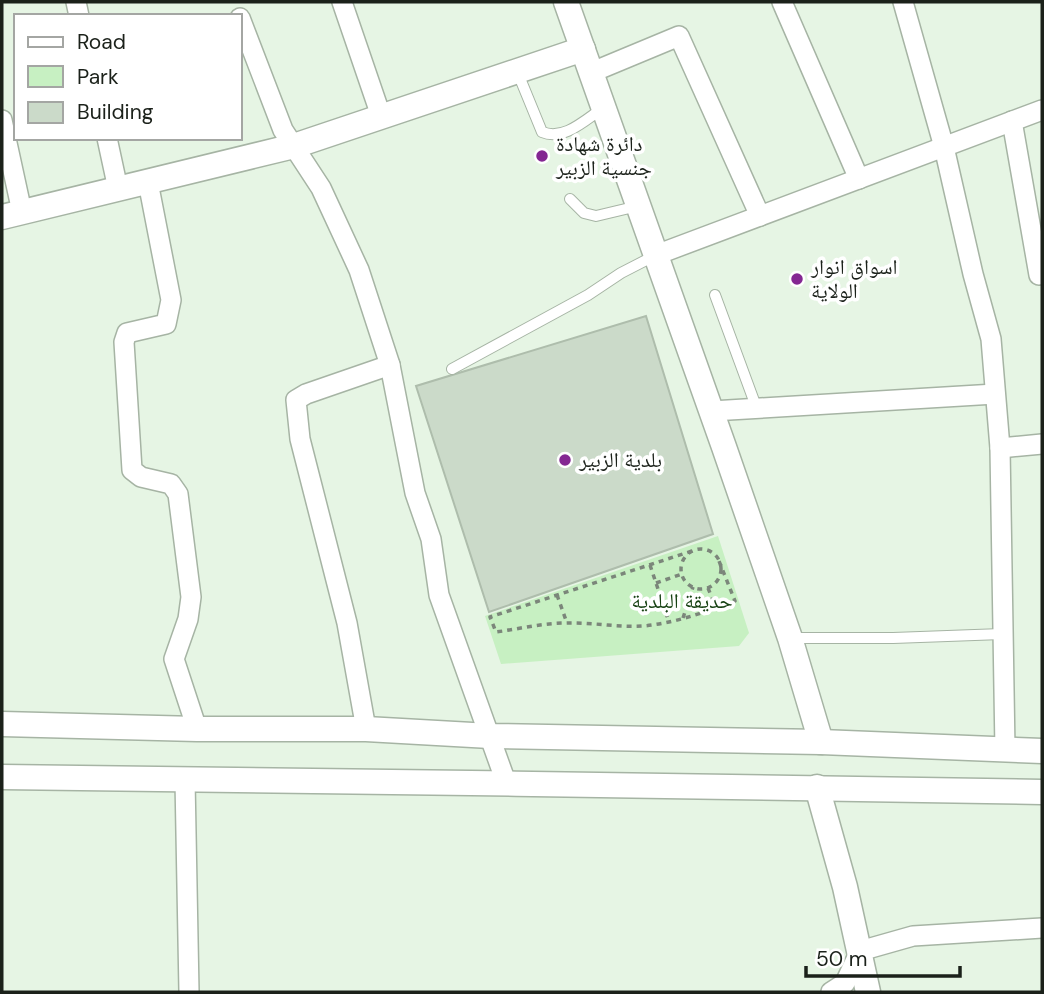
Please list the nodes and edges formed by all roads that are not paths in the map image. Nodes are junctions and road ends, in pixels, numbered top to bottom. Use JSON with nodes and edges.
{"nodes":[{"id":1,"x":342,"y":2,"type":"edge"},
{"id":2,"x":566,"y":2,"type":"edge"},
{"id":3,"x":782,"y":2,"type":"edge"},
{"id":4,"x":903,"y":2,"type":"edge"},
{"id":5,"x":242,"y":25,"type":"edge"},
{"id":6,"x":583,"y":49,"type":"junction"},
{"id":7,"x":517,"y":71,"type":"junction"},
{"id":8,"x":590,"y":73,"type":"junction"},
{"id":9,"x":603,"y":108,"type":"junction"},
{"id":10,"x":1042,"y":110,"type":"edge"},
{"id":11,"x":381,"y":116,"type":"junction"},
{"id":12,"x":2,"y":120,"type":"edge"},
{"id":13,"x":1012,"y":121,"type":"junction"},
{"id":14,"x":107,"y":140,"type":"edge"},
{"id":15,"x":293,"y":146,"type":"junction"},
{"id":16,"x":944,"y":147,"type":"junction"},
{"id":17,"x":859,"y":179,"type":"junction"},
{"id":18,"x":148,"y":182,"type":"junction"},
{"id":19,"x":118,"y":189,"type":"junction"},
{"id":20,"x":570,"y":199,"type":"dead end"},
{"id":21,"x":638,"y":206,"type":"junction"},
{"id":22,"x":12,"y":215,"type":"edge"},
{"id":23,"x":760,"y":216,"type":"junction"},
{"id":24,"x":656,"y":256,"type":"junction"},
{"id":25,"x":1042,"y":274,"type":"edge"},
{"id":26,"x":715,"y":295,"type":"dead end"},
{"id":27,"x":390,"y":365,"type":"junction"},
{"id":28,"x":452,"y":369,"type":"dead end"},
{"id":29,"x":995,"y":394,"type":"junction"},
{"id":30,"x":757,"y":408,"type":"junction"},
{"id":31,"x":712,"y":411,"type":"junction"},
{"id":32,"x":1042,"y":444,"type":"edge"},
{"id":33,"x":1000,"y":448,"type":"junction"},
{"id":34,"x":1002,"y":634,"type":"junction"},
{"id":35,"x":790,"y":638,"type":"junction"},
{"id":36,"x":2,"y":724,"type":"edge"},
{"id":37,"x":197,"y":729,"type":"junction"},
{"id":38,"x":366,"y":729,"type":"junction"},
{"id":39,"x":490,"y":736,"type":"junction"},
{"id":40,"x":821,"y":742,"type":"junction"},
{"id":41,"x":1005,"y":750,"type":"junction"},
{"id":42,"x":1042,"y":751,"type":"edge"},
{"id":43,"x":2,"y":777,"type":"edge"},
{"id":44,"x":185,"y":780,"type":"junction"},
{"id":45,"x":507,"y":785,"type":"junction"},
{"id":46,"x":817,"y":787,"type":"junction"},
{"id":47,"x":1042,"y":792,"type":"edge"},
{"id":48,"x":1042,"y":928,"type":"edge"},
{"id":49,"x":860,"y":951,"type":"junction"},
{"id":50,"x":190,"y":992,"type":"edge"},
{"id":51,"x":831,"y":992,"type":"edge"},
{"id":52,"x":868,"y":992,"type":"edge"}],
"edges":[{"from":1,"to":11,"type":"street"},
{"from":2,"to":6,"type":"street"},
{"from":3,"to":17,"type":"street"},
{"from":4,"to":16,"type":"street"},
{"from":5,"to":15,"type":"street"},
{"from":6,"to":7,"type":"street"},
{"from":6,"to":8,"type":"street"},
{"from":7,"to":9,"type":"lane"},
{"from":7,"to":11,"type":"street"},
{"from":8,"to":9,"type":"street"},
{"from":8,"to":23,"type":"street"},
{"from":9,"to":21,"type":"street"},
{"from":10,"to":13,"type":"street"},
{"from":11,"to":15,"type":"street"},
{"from":12,"to":22,"type":"street"},
{"from":13,"to":16,"type":"street"},
{"from":13,"to":25,"type":"street"},
{"from":14,"to":19,"type":"street"},
{"from":15,"to":18,"type":"street"},
{"from":15,"to":27,"type":"street"},
{"from":16,"to":17,"type":"street"},
{"from":16,"to":29,"type":"street"},
{"from":17,"to":23,"type":"street"},
{"from":18,"to":19,"type":"street"},
{"from":18,"to":37,"type":"street"},
{"from":19,"to":22,"type":"street"},
{"from":20,"to":21,"type":"lane"},
{"from":21,"to":24,"type":"street"},
{"from":23,"to":24,"type":"street"},
{"from":24,"to":28,"type":"lane"},
{"from":24,"to":31,"type":"street"},
{"from":26,"to":30,"type":"lane"},
{"from":27,"to":38,"type":"street"},
{"from":27,"to":39,"type":"street"},
{"from":29,"to":30,"type":"street"},
{"from":29,"to":33,"type":"street"},
{"from":30,"to":31,"type":"street"},
{"from":31,"to":35,"type":"street"},
{"from":32,"to":33,"type":"street"},
{"from":33,"to":34,"type":"street"},
{"from":34,"to":35,"type":"lane"},
{"from":34,"to":41,"type":"street"},
{"from":35,"to":40,"type":"street"},
{"from":36,"to":37,"type":"street"},
{"from":37,"to":38,"type":"street"},
{"from":38,"to":39,"type":"street"},
{"from":39,"to":40,"type":"street"},
{"from":39,"to":45,"type":"street"},
{"from":40,"to":41,"type":"street"},
{"from":41,"to":42,"type":"street"},
{"from":43,"to":44,"type":"street"},
{"from":44,"to":45,"type":"street"},
{"from":44,"to":50,"type":"street"},
{"from":45,"to":46,"type":"street"},
{"from":46,"to":47,"type":"street"},
{"from":46,"to":49,"type":"street"},
{"from":48,"to":49,"type":"street"},
{"from":49,"to":51,"type":"street"},
{"from":49,"to":52,"type":"street"}]}
